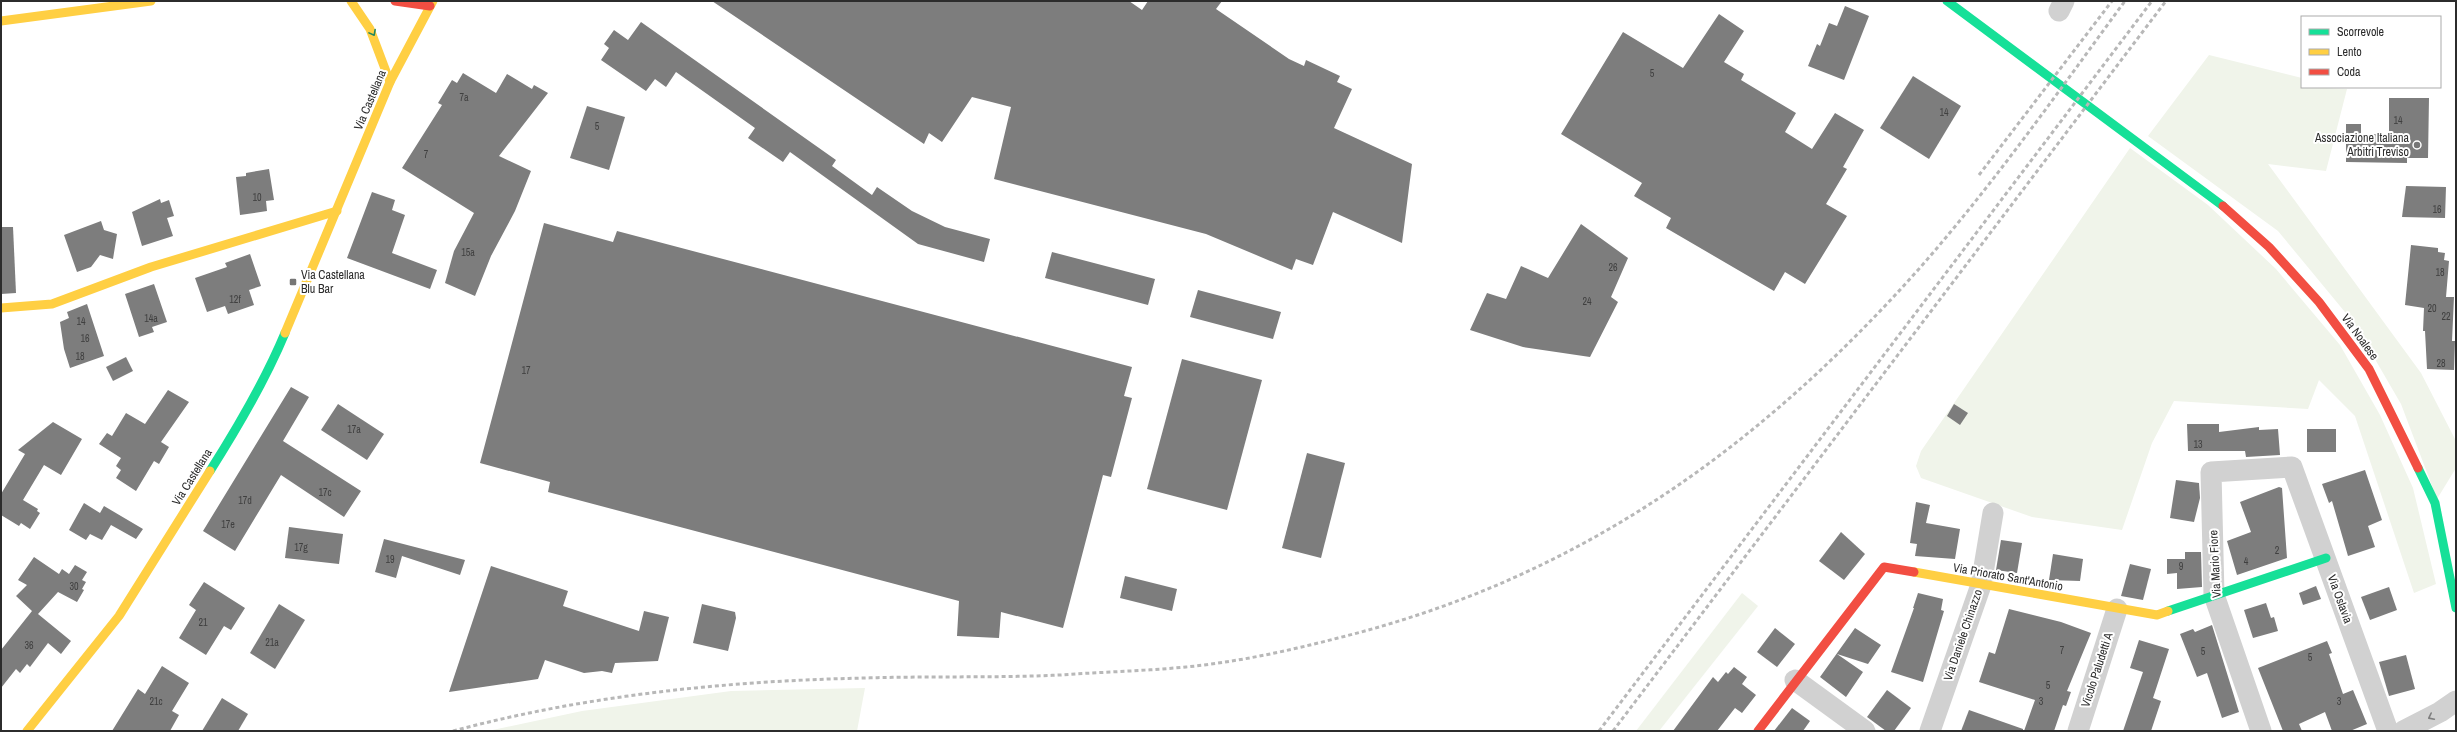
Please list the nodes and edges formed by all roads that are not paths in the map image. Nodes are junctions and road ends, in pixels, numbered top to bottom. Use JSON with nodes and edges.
{"nodes":[{"id":1,"x":151,"y":1,"type":"edge"},
{"id":2,"x":351,"y":1,"type":"edge"},
{"id":3,"x":395,"y":1,"type":"edge"},
{"id":4,"x":1947,"y":1,"type":"edge"},
{"id":5,"x":431,"y":3,"type":"edge"},
{"id":6,"x":80,"y":5,"type":"edge"},
{"id":7,"x":1,"y":21,"type":"edge"},
{"id":8,"x":390,"y":82,"type":"junction"},
{"id":9,"x":337,"y":211,"type":"junction"},
{"id":10,"x":1,"y":308,"type":"edge"},
{"id":11,"x":2292,"y":467,"type":"joint"},
{"id":12,"x":1993,"y":513,"type":"dead end"},
{"id":13,"x":2326,"y":558,"type":"junction"},
{"id":14,"x":1981,"y":585,"type":"junction"},
{"id":15,"x":2214,"y":596,"type":"junction"},
{"id":16,"x":2456,"y":608,"type":"edge"},
{"id":17,"x":2117,"y":609,"type":"junction"},
{"id":18,"x":1795,"y":680,"type":"junction"},
{"id":19,"x":2456,"y":701,"type":"edge"},
{"id":20,"x":26,"y":731,"type":"edge"},
{"id":21,"x":1758,"y":731,"type":"edge"},
{"id":22,"x":1865,"y":731,"type":"edge"},
{"id":23,"x":1930,"y":731,"type":"edge"},
{"id":24,"x":2078,"y":731,"type":"edge"},
{"id":25,"x":2261,"y":731,"type":"edge"},
{"id":26,"x":2388,"y":731,"type":"edge"},
{"id":27,"x":2403,"y":731,"type":"edge"}],
"edges":[{"from":1,"to":6,"type":"main road"},
{"from":2,"to":8,"type":"main road","one_way":true},
{"from":3,"to":5,"type":"main road"},
{"from":4,"to":16,"type":"main road","name":"Via Noalese"},
{"from":5,"to":8,"type":"main road","name":"Via Castellana"},
{"from":6,"to":7,"type":"main road"},
{"from":8,"to":9,"type":"main road","name":"Via Castellana"},
{"from":9,"to":10,"type":"main road"},
{"from":9,"to":20,"type":"main road","name":"Via Castellana"},
{"from":11,"to":13,"type":"street","name":"Via Oslavia"},
{"from":11,"to":15,"type":"street","name":"Via Mario Fiore"},
{"from":12,"to":14,"type":"street","name":"Via Daniele Chinazzo"},
{"from":13,"to":15,"type":"main road","name":"Via Priorato Sant'Antonio"},
{"from":13,"to":26,"type":"street","name":"Via Oslavia"},
{"from":14,"to":17,"type":"main road","name":"Via Priorato Sant'Antonio"},
{"from":14,"to":18,"type":"main road","name":"Via Priorato Sant'Antonio"},
{"from":14,"to":23,"type":"street","name":"Via Daniele Chinazzo"},
{"from":15,"to":17,"type":"main road","name":"Via Priorato Sant'Antonio"},
{"from":15,"to":25,"type":"street","name":"Via Mario Fiore"},
{"from":17,"to":24,"type":"street","name":"Vicolo Paludetti A"},
{"from":18,"to":21,"type":"main road","name":"Via Priorato Sant'Antonio"},
{"from":18,"to":22,"type":"street"},
{"from":19,"to":27,"type":"street","one_way":true}]}
